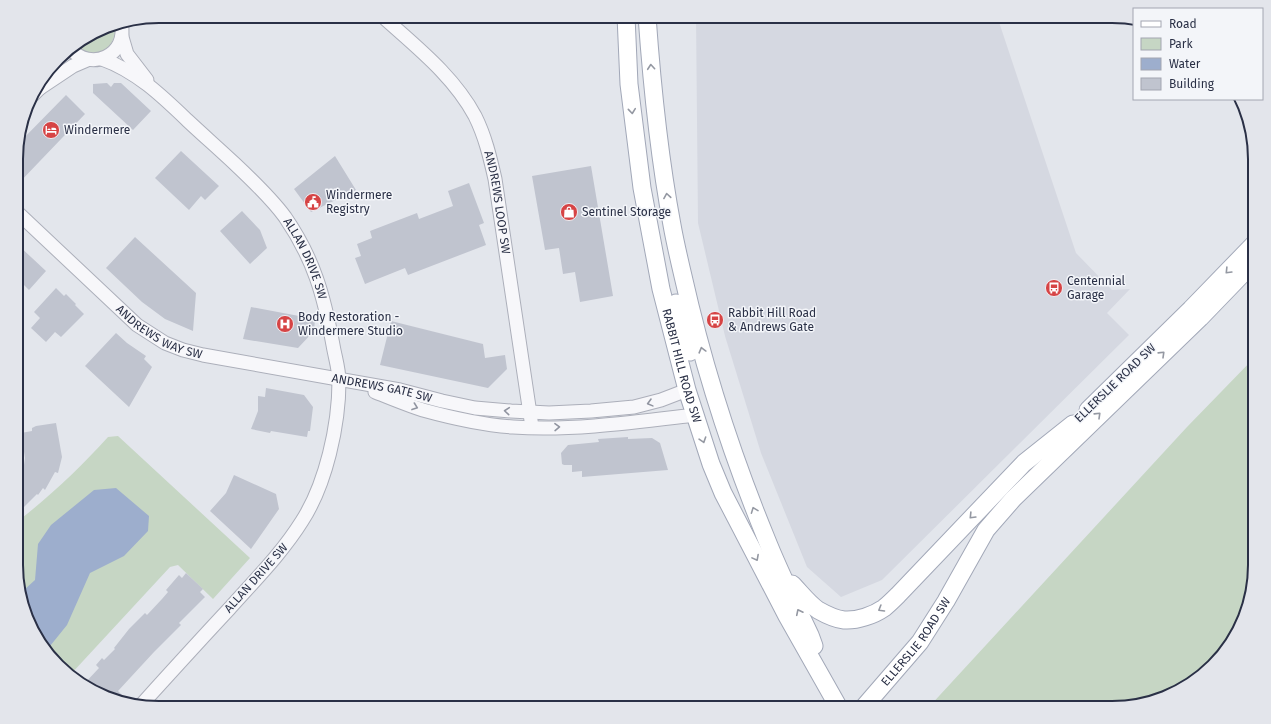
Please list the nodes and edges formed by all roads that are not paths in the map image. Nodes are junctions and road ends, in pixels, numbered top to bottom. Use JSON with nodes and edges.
{"nodes":[{"id":1,"x":390,"y":23,"type":"edge"},
{"id":2,"x":626,"y":23,"type":"edge"},
{"id":3,"x":648,"y":23,"type":"edge"},
{"id":4,"x":121,"y":29,"type":"edge"},
{"id":5,"x":121,"y":29,"type":"edge"},
{"id":6,"x":75,"y":52,"type":"edge"},
{"id":7,"x":102,"y":59,"type":"junction"},
{"id":8,"x":87,"y":60,"type":"junction"},
{"id":9,"x":45,"y":84,"type":"edge"},
{"id":10,"x":154,"y":89,"type":"junction"},
{"id":11,"x":23,"y":218,"type":"edge"},
{"id":12,"x":652,"y":244,"type":"junction"},
{"id":13,"x":1248,"y":250,"type":"edge"},
{"id":14,"x":1248,"y":268,"type":"edge"},
{"id":15,"x":339,"y":379,"type":"junction"},
{"id":16,"x":712,"y":388,"type":"junction"},
{"id":17,"x":687,"y":390,"type":"junction"},
{"id":18,"x":529,"y":412,"type":"junction"},
{"id":19,"x":695,"y":414,"type":"junction"},
{"id":20,"x":1073,"y":424,"type":"junction"},
{"id":21,"x":532,"y":427,"type":"junction"},
{"id":22,"x":986,"y":530,"type":"junction"},
{"id":23,"x":780,"y":572,"type":"junction"},
{"id":24,"x":827,"y":688,"type":"junction"},
{"id":25,"x":145,"y":700,"type":"edge"},
{"id":26,"x":835,"y":701,"type":"edge"},
{"id":27,"x":869,"y":701,"type":"edge"}],
"edges":[{"from":1,"to":18,"type":"street","name":"ANDREWS LOOP SW"},
{"from":2,"to":12,"type":"main road","name":"RABBIT HILL ROAD SW","one_way":true},
{"from":16,"to":3,"type":"main road","name":"RABBIT HILL ROAD SW","one_way":true},
{"from":4,"to":7,"type":"street","name":"ALLAN DRIVE SW"},
{"from":5,"to":10,"type":"street","name":"ALLAN DRIVE SW"},
{"from":6,"to":8,"type":"street"},
{"from":7,"to":8,"type":"street","name":"ALLAN DRIVE SW"},
{"from":7,"to":10,"type":"street","name":"ALLAN DRIVE SW"},
{"from":8,"to":9,"type":"street"},
{"from":10,"to":15,"type":"street","name":"ALLAN DRIVE SW"},
{"from":11,"to":15,"type":"street","name":"ANDREWS WAY SW"},
{"from":12,"to":16,"type":"main road"},
{"from":12,"to":17,"type":"main road","name":"RABBIT HILL ROAD SW"},
{"from":13,"to":20,"type":"main road","name":"ELLERSLIE ROAD SW","one_way":true},
{"from":22,"to":14,"type":"main road","name":"ELLERSLIE ROAD SW","one_way":true},
{"from":18,"to":15,"type":"street","name":"ANDREWS GATE SW","one_way":true},
{"from":15,"to":21,"type":"street","name":"ANDREWS GATE SW","one_way":true},
{"from":15,"to":25,"type":"street","name":"ALLAN DRIVE SW"},
{"from":23,"to":16,"type":"main road","name":"RABBIT HILL ROAD SW","one_way":true},
{"from":17,"to":18,"type":"street","name":"ANDREWS GATE SW","one_way":true},
{"from":17,"to":19,"type":"main road","name":"RABBIT HILL ROAD SW"},
{"from":18,"to":21,"type":"street","name":"ANDREWS LOOP SW"},
{"from":21,"to":19,"type":"street","name":"ANDREWS GATE SW","one_way":true},
{"from":19,"to":24,"type":"main road","name":"RABBIT HILL ROAD SW","one_way":true},
{"from":20,"to":22,"type":"main road","name":"ELLERSLIE ROAD SW"},
{"from":20,"to":23,"type":"main road","one_way":true},
{"from":22,"to":27,"type":"main road","name":"ELLERSLIE ROAD SW"},
{"from":24,"to":23,"type":"main road","name":"RABBIT HILL ROAD SW","one_way":true},
{"from":24,"to":26,"type":"main road","name":"RABBIT HILL ROAD SW"}]}
